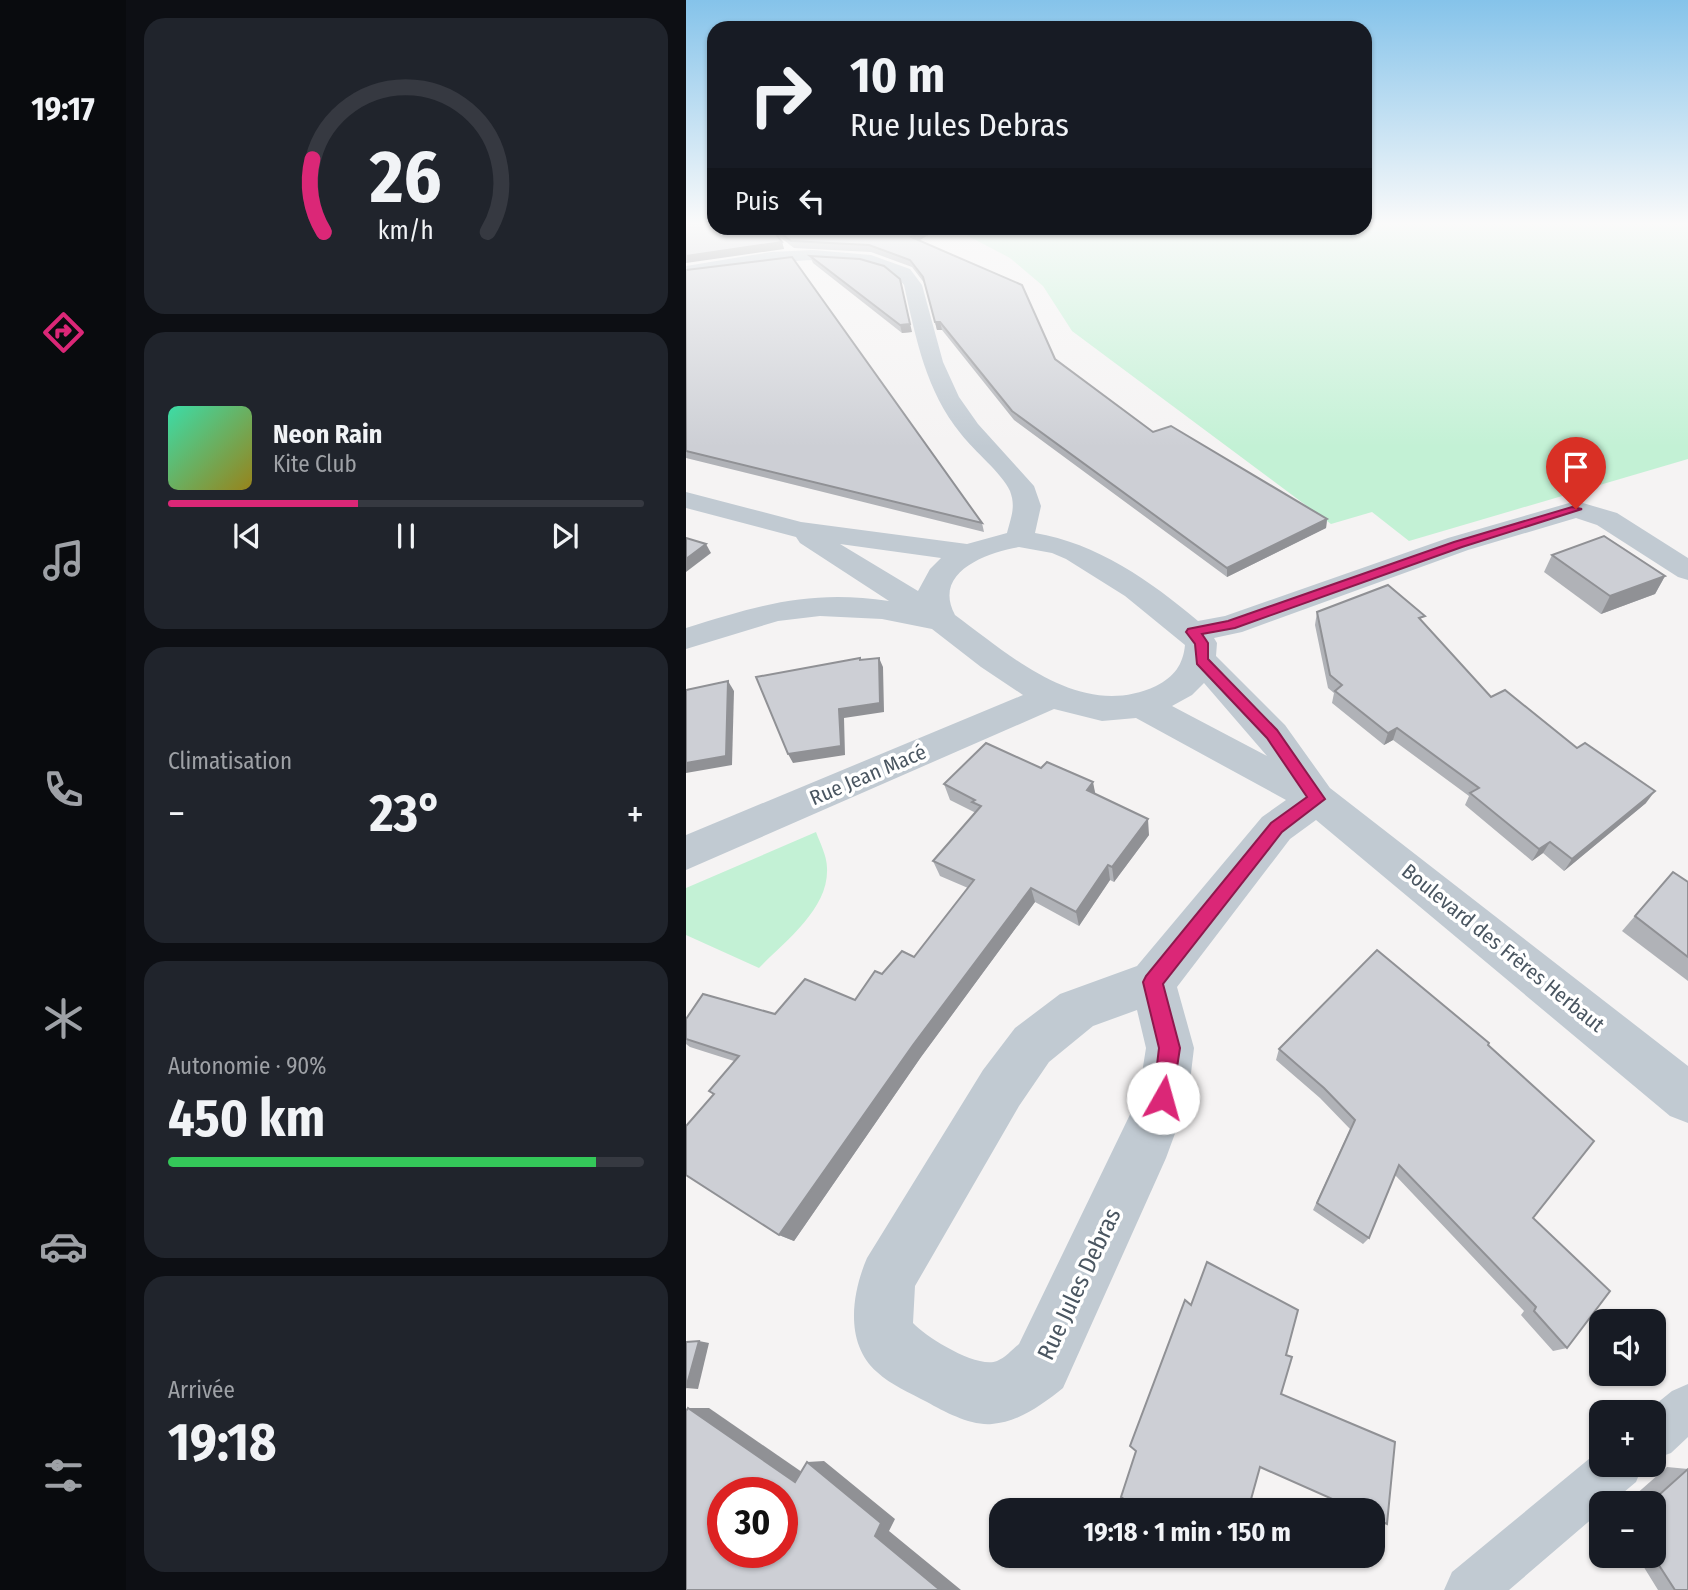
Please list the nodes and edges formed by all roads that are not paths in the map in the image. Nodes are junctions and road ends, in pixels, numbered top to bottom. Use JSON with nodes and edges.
{"nodes":[{"id":1,"x":916,"y":298,"type":"edge"},
{"id":2,"x":686,"y":500,"type":"edge"},
{"id":3,"x":800,"y":530,"type":"junction"},
{"id":4,"x":1019,"y":539,"type":"junction"},
{"id":5,"x":968,"y":553,"type":"junction"},
{"id":6,"x":1688,"y":571,"type":"edge"},
{"id":7,"x":939,"y":616,"type":"junction"},
{"id":8,"x":686,"y":639,"type":"edge"},
{"id":9,"x":1197,"y":646,"type":"junction"},
{"id":10,"x":1051,"y":697,"type":"junction"},
{"id":11,"x":1143,"y":706,"type":"junction"},
{"id":12,"x":1317,"y":799,"type":"junction"},
{"id":13,"x":686,"y":853,"type":"edge"},
{"id":14,"x":1153,"y":982,"type":"junction"},
{"id":15,"x":1688,"y":1098,"type":"edge"},
{"id":16,"x":1688,"y":1407,"type":"edge"},
{"id":17,"x":1666,"y":1426,"type":"edge"},
{"id":18,"x":1605,"y":1477,"type":"edge"},
{"id":19,"x":1470,"y":1590,"type":"edge"}],
"edges":[{"from":1,"to":4,"type":"street"},
{"from":2,"to":3,"type":"street"},
{"from":3,"to":5,"type":"street"},
{"from":3,"to":7,"type":"street"},
{"from":4,"to":5,"type":"street"},
{"from":4,"to":9,"type":"street","name":"Boulevard des Frères Herbaut"},
{"from":5,"to":7,"type":"street"},
{"from":6,"to":9,"type":"street"},
{"from":7,"to":8,"type":"street"},
{"from":7,"to":10,"type":"street"},
{"from":9,"to":11,"type":"street"},
{"from":9,"to":12,"type":"street","name":"Boulevard des Frères Herbaut"},
{"from":10,"to":11,"type":"street"},
{"from":10,"to":13,"type":"street","name":"Rue Jean Macé"},
{"from":11,"to":12,"type":"street","name":"Boulevard des Frères Herbaut"},
{"from":12,"to":14,"type":"street"},
{"from":12,"to":15,"type":"street","name":"Boulevard des Frères Herbaut"},
{"from":14,"to":14,"type":"street","name":"Rue Jules Debras"},
{"from":16,"to":17,"type":"lane"},
{"from":18,"to":19,"type":"lane"}]}
